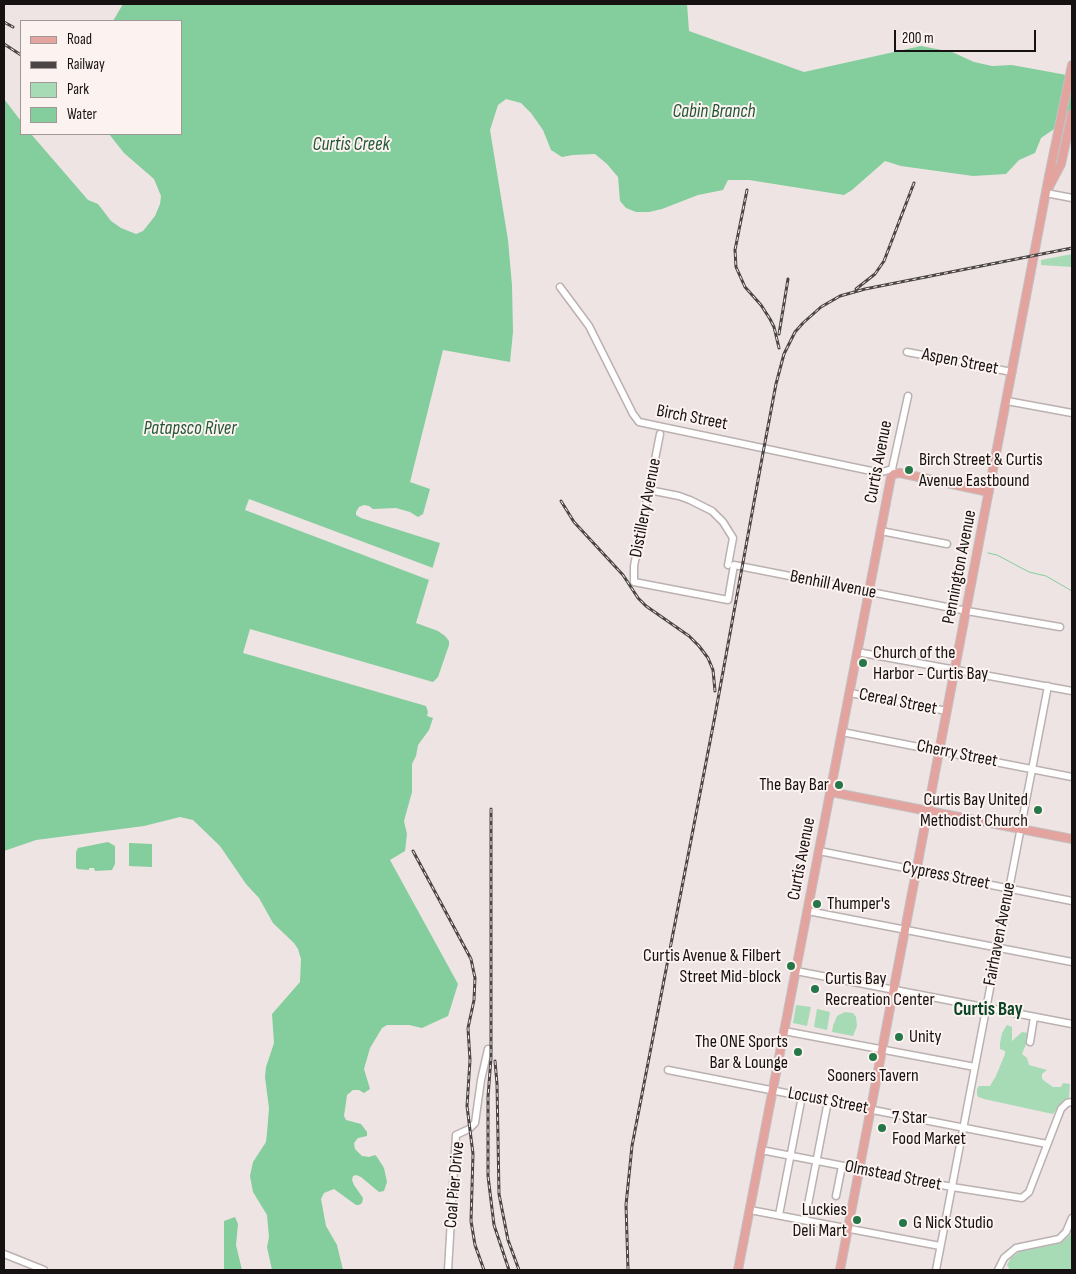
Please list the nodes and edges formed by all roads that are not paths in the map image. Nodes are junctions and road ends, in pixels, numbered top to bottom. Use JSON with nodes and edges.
{"nodes":[{"id":1,"x":1072,"y":68,"type":"edge"},
{"id":2,"x":1072,"y":114,"type":"edge"},
{"id":3,"x":1046,"y":193,"type":"junction"},
{"id":4,"x":1072,"y":198,"type":"edge"},
{"id":5,"x":560,"y":287,"type":"dead end"},
{"id":6,"x":907,"y":352,"type":"dead end"},
{"id":7,"x":1012,"y":372,"type":"junction"},
{"id":8,"x":908,"y":396,"type":"dead end"},
{"id":9,"x":1007,"y":401,"type":"junction"},
{"id":10,"x":1072,"y":413,"type":"edge"},
{"id":11,"x":660,"y":434,"type":"dead end"},
{"id":12,"x":893,"y":471,"type":"junction"},
{"id":13,"x":974,"y":488,"type":"junction"},
{"id":14,"x":649,"y":490,"type":"junction"},
{"id":15,"x":989,"y":492,"type":"junction"},
{"id":16,"x":881,"y":531,"type":"junction"},
{"id":17,"x":947,"y":544,"type":"dead end"},
{"id":18,"x":976,"y":564,"type":"junction"},
{"id":19,"x":728,"y":565,"type":"dead end"},
{"id":20,"x":634,"y":582,"type":"joint"},
{"id":21,"x":869,"y":592,"type":"junction"},
{"id":22,"x":966,"y":611,"type":"junction"},
{"id":23,"x":1060,"y":627,"type":"dead end"},
{"id":24,"x":857,"y":652,"type":"junction"},
{"id":25,"x":955,"y":670,"type":"junction"},
{"id":26,"x":1048,"y":686,"type":"junction"},
{"id":27,"x":1072,"y":691,"type":"edge"},
{"id":28,"x":850,"y":693,"type":"junction"},
{"id":29,"x":947,"y":711,"type":"junction"},
{"id":30,"x":842,"y":732,"type":"junction"},
{"id":31,"x":940,"y":751,"type":"junction"},
{"id":32,"x":1032,"y":769,"type":"junction"},
{"id":33,"x":1072,"y":776,"type":"edge"},
{"id":34,"x":830,"y":792,"type":"junction"},
{"id":35,"x":928,"y":811,"type":"junction"},
{"id":36,"x":1021,"y":829,"type":"junction"},
{"id":37,"x":1072,"y":839,"type":"edge"},
{"id":38,"x":819,"y":851,"type":"junction"},
{"id":39,"x":916,"y":870,"type":"junction"},
{"id":40,"x":1009,"y":888,"type":"junction"},
{"id":41,"x":1072,"y":900,"type":"edge"},
{"id":42,"x":808,"y":911,"type":"junction"},
{"id":43,"x":905,"y":930,"type":"junction"},
{"id":44,"x":998,"y":948,"type":"junction"},
{"id":45,"x":1072,"y":962,"type":"edge"},
{"id":46,"x":796,"y":971,"type":"junction"},
{"id":47,"x":894,"y":990,"type":"junction"},
{"id":48,"x":986,"y":1007,"type":"junction"},
{"id":49,"x":1034,"y":1017,"type":"junction"},
{"id":50,"x":1072,"y":1024,"type":"edge"},
{"id":51,"x":784,"y":1031,"type":"junction"},
{"id":52,"x":1030,"y":1042,"type":"dead end"},
{"id":53,"x":488,"y":1049,"type":"dead end"},
{"id":54,"x":882,"y":1050,"type":"junction"},
{"id":55,"x":975,"y":1067,"type":"junction"},
{"id":56,"x":668,"y":1070,"type":"dead end"},
{"id":57,"x":773,"y":1090,"type":"junction"},
{"id":58,"x":802,"y":1096,"type":"junction"},
{"id":59,"x":828,"y":1101,"type":"junction"},
{"id":60,"x":1072,"y":1102,"type":"edge"},
{"id":61,"x":871,"y":1109,"type":"junction"},
{"id":62,"x":963,"y":1128,"type":"junction"},
{"id":63,"x":1047,"y":1144,"type":"junction"},
{"id":64,"x":761,"y":1150,"type":"junction"},
{"id":65,"x":790,"y":1156,"type":"junction"},
{"id":66,"x":816,"y":1161,"type":"junction"},
{"id":67,"x":842,"y":1166,"type":"junction"},
{"id":68,"x":859,"y":1169,"type":"junction"},
{"id":69,"x":952,"y":1187,"type":"junction"},
{"id":70,"x":836,"y":1196,"type":"dead end"},
{"id":71,"x":750,"y":1210,"type":"junction"},
{"id":72,"x":779,"y":1215,"type":"junction"},
{"id":73,"x":1072,"y":1218,"type":"edge"},
{"id":74,"x":805,"y":1220,"type":"junction"},
{"id":75,"x":848,"y":1228,"type":"junction"},
{"id":76,"x":940,"y":1246,"type":"junction"},
{"id":77,"x":4,"y":1254,"type":"edge"},
{"id":78,"x":1001,"y":1262,"type":"junction"},
{"id":79,"x":44,"y":1270,"type":"edge"},
{"id":80,"x":448,"y":1270,"type":"edge"},
{"id":81,"x":740,"y":1270,"type":"edge"},
{"id":82,"x":840,"y":1270,"type":"edge"},
{"id":83,"x":936,"y":1270,"type":"edge"},
{"id":84,"x":998,"y":1270,"type":"edge"},
{"id":85,"x":1007,"y":1270,"type":"edge"}],
"edges":[{"from":1,"to":3,"type":"main road","name":"Pennington Avenue"},
{"from":2,"to":3,"type":"main road","name":"Pennington Avenue"},
{"from":3,"to":4,"type":"street"},
{"from":3,"to":7,"type":"main road","name":"Pennington Avenue"},
{"from":5,"to":12,"type":"street","name":"Birch Street"},
{"from":6,"to":7,"type":"street","name":"Aspen Street"},
{"from":7,"to":9,"type":"main road","name":"Pennington Avenue"},
{"from":8,"to":12,"type":"street","name":"Curtis Avenue"},
{"from":9,"to":10,"type":"street","name":"Aspen Street"},
{"from":9,"to":15,"type":"main road","name":"Pennington Avenue"},
{"from":11,"to":14,"type":"street","name":"Distillery Avenue"},
{"from":12,"to":13,"type":"main road","name":"Birch Street"},
{"from":12,"to":16,"type":"main road","name":"Curtis Avenue"},
{"from":13,"to":15,"type":"main road","name":"Birch Street"},
{"from":13,"to":18,"type":"main road"},
{"from":14,"to":19,"type":"street"},
{"from":14,"to":20,"type":"street","name":"Distillery Avenue"},
{"from":15,"to":18,"type":"main road","name":"Pennington Avenue"},
{"from":16,"to":17,"type":"street"},
{"from":16,"to":21,"type":"main road","name":"Curtis Avenue"},
{"from":18,"to":22,"type":"main road","name":"Pennington Avenue"},
{"from":20,"to":21,"type":"street","name":"Benhill Avenue"},
{"from":21,"to":22,"type":"street","name":"Benhill Avenue"},
{"from":21,"to":24,"type":"main road","name":"Curtis Avenue"},
{"from":22,"to":23,"type":"street","name":"Benhill Avenue"},
{"from":22,"to":25,"type":"main road","name":"Pennington Avenue"},
{"from":24,"to":25,"type":"street"},
{"from":24,"to":28,"type":"main road","name":"Curtis Avenue"},
{"from":25,"to":26,"type":"street"},
{"from":25,"to":29,"type":"main road","name":"Pennington Avenue"},
{"from":26,"to":27,"type":"street"},
{"from":26,"to":32,"type":"street","name":"Fairhaven Avenue"},
{"from":28,"to":29,"type":"street","name":"Cereal Street"},
{"from":28,"to":30,"type":"main road","name":"Curtis Avenue"},
{"from":29,"to":31,"type":"main road","name":"Pennington Avenue"},
{"from":30,"to":31,"type":"street","name":"Cherry Street"},
{"from":30,"to":34,"type":"main road","name":"Curtis Avenue"},
{"from":31,"to":32,"type":"street","name":"Cherry Street"},
{"from":31,"to":35,"type":"main road","name":"Pennington Avenue"},
{"from":32,"to":33,"type":"street","name":"Cherry Street"},
{"from":32,"to":36,"type":"street","name":"Fairhaven Avenue"},
{"from":34,"to":35,"type":"main road"},
{"from":34,"to":38,"type":"main road","name":"Curtis Avenue"},
{"from":35,"to":36,"type":"main road"},
{"from":35,"to":39,"type":"main road","name":"Pennington Avenue"},
{"from":36,"to":37,"type":"main road"},
{"from":36,"to":40,"type":"street","name":"Fairhaven Avenue"},
{"from":38,"to":39,"type":"street","name":"Cypress Street"},
{"from":38,"to":42,"type":"main road","name":"Curtis Avenue"},
{"from":39,"to":40,"type":"street","name":"Cypress Street"},
{"from":39,"to":43,"type":"main road","name":"Pennington Avenue"},
{"from":40,"to":41,"type":"street","name":"Cypress Street"},
{"from":40,"to":44,"type":"street","name":"Fairhaven Avenue"},
{"from":42,"to":43,"type":"street"},
{"from":42,"to":46,"type":"main road","name":"Curtis Avenue"},
{"from":43,"to":44,"type":"street"},
{"from":43,"to":47,"type":"main road","name":"Pennington Avenue"},
{"from":44,"to":45,"type":"street"},
{"from":44,"to":48,"type":"street","name":"Fairhaven Avenue"},
{"from":46,"to":47,"type":"street"},
{"from":46,"to":51,"type":"main road","name":"Curtis Avenue"},
{"from":47,"to":48,"type":"street"},
{"from":47,"to":54,"type":"main road","name":"Pennington Avenue"},
{"from":48,"to":49,"type":"street"},
{"from":48,"to":55,"type":"street","name":"Fairhaven Avenue"},
{"from":49,"to":50,"type":"street"},
{"from":49,"to":52,"type":"street"},
{"from":51,"to":54,"type":"street"},
{"from":51,"to":57,"type":"main road","name":"Curtis Avenue"},
{"from":53,"to":80,"type":"street","name":"Coal Pier Drive"},
{"from":54,"to":55,"type":"street"},
{"from":54,"to":61,"type":"main road","name":"Pennington Avenue"},
{"from":55,"to":62,"type":"street","name":"Fairhaven Avenue"},
{"from":56,"to":57,"type":"street","name":"Locust Street"},
{"from":57,"to":58,"type":"street","name":"Locust Street"},
{"from":57,"to":64,"type":"main road","name":"Curtis Avenue"},
{"from":58,"to":59,"type":"street","name":"Locust Street"},
{"from":58,"to":65,"type":"street"},
{"from":59,"to":61,"type":"street","name":"Locust Street"},
{"from":59,"to":66,"type":"street"},
{"from":60,"to":63,"type":"street"},
{"from":61,"to":62,"type":"street","name":"Locust Street"},
{"from":61,"to":68,"type":"main road","name":"Pennington Avenue"},
{"from":62,"to":63,"type":"street","name":"Locust Street"},
{"from":62,"to":69,"type":"street","name":"Fairhaven Avenue"},
{"from":63,"to":69,"type":"street","name":"Olmstead Street"},
{"from":64,"to":65,"type":"street","name":"Olmstead Street"},
{"from":64,"to":71,"type":"main road","name":"Curtis Avenue"},
{"from":65,"to":66,"type":"street","name":"Olmstead Street"},
{"from":65,"to":72,"type":"street"},
{"from":66,"to":67,"type":"street","name":"Olmstead Street"},
{"from":66,"to":74,"type":"street"},
{"from":67,"to":68,"type":"street","name":"Olmstead Street"},
{"from":67,"to":70,"type":"street"},
{"from":68,"to":69,"type":"street","name":"Olmstead Street"},
{"from":68,"to":75,"type":"main road","name":"Pennington Avenue"},
{"from":69,"to":76,"type":"street","name":"Fairhaven Avenue"},
{"from":71,"to":72,"type":"street"},
{"from":71,"to":81,"type":"main road","name":"Curtis Avenue"},
{"from":72,"to":74,"type":"street"},
{"from":73,"to":78,"type":"street"},
{"from":74,"to":75,"type":"street"},
{"from":75,"to":76,"type":"street"},
{"from":75,"to":82,"type":"main road","name":"Pennington Avenue"},
{"from":76,"to":83,"type":"street","name":"Fairhaven Avenue"},
{"from":77,"to":79,"type":"street"},
{"from":78,"to":84,"type":"street"},
{"from":78,"to":85,"type":"street"}]}
